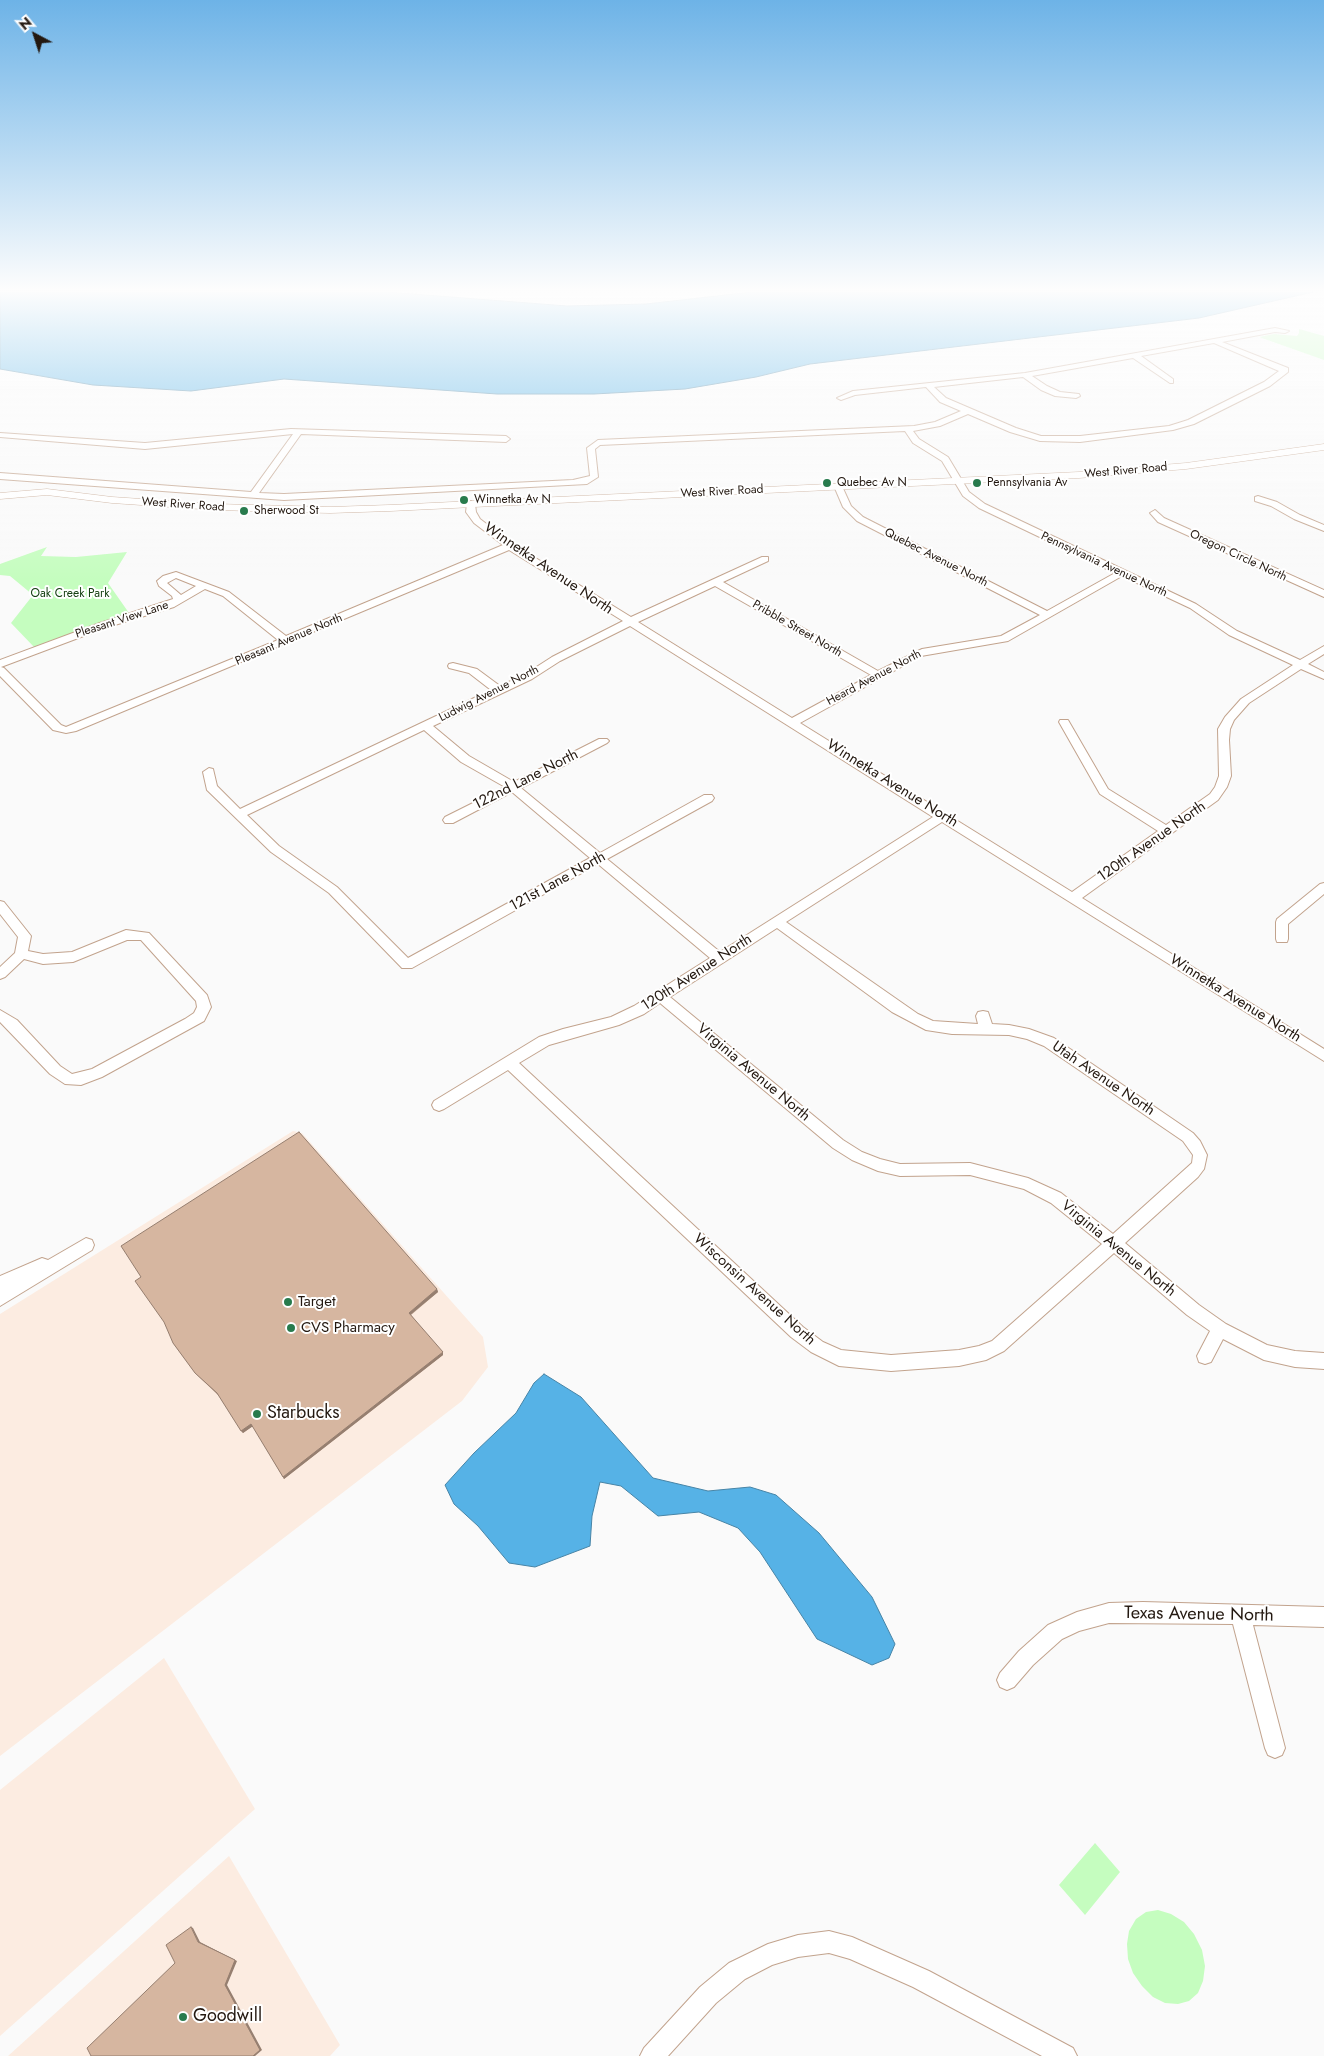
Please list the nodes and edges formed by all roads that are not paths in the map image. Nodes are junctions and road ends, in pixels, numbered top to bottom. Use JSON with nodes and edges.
{"nodes":[{"id":1,"x":900,"y":388,"type":"edge"},
{"id":2,"x":931,"y":388,"type":"edge"},
{"id":3,"x":1044,"y":388,"type":"edge"},
{"id":4,"x":1259,"y":388,"type":"edge"},
{"id":5,"x":1076,"y":396,"type":"dead end"},
{"id":6,"x":841,"y":398,"type":"dead end"},
{"id":7,"x":967,"y":410,"type":"junction"},
{"id":8,"x":907,"y":428,"type":"junction"},
{"id":9,"x":299,"y":431,"type":"junction"},
{"id":10,"x":0,"y":435,"type":"edge"},
{"id":11,"x":506,"y":439,"type":"dead end"},
{"id":12,"x":1324,"y":447,"type":"edge"},
{"id":13,"x":0,"y":476,"type":"edge"},
{"id":14,"x":958,"y":480,"type":"junction"},
{"id":15,"x":838,"y":486,"type":"junction"},
{"id":16,"x":0,"y":491,"type":"edge"},
{"id":17,"x":253,"y":495,"type":"junction"},
{"id":18,"x":0,"y":496,"type":"edge"},
{"id":19,"x":1258,"y":499,"type":"dead end"},
{"id":20,"x":119,"y":500,"type":"junction"},
{"id":21,"x":471,"y":504,"type":"junction"},
{"id":22,"x":1155,"y":513,"type":"dead end"},
{"id":23,"x":1324,"y":528,"type":"edge"},
{"id":24,"x":510,"y":546,"type":"junction"},
{"id":25,"x":765,"y":559,"type":"dead end"},
{"id":26,"x":1122,"y":573,"type":"junction"},
{"id":27,"x":716,"y":582,"type":"junction"},
{"id":28,"x":205,"y":585,"type":"junction"},
{"id":29,"x":1324,"y":594,"type":"edge"},
{"id":30,"x":179,"y":601,"type":"junction"},
{"id":31,"x":1048,"y":615,"type":"junction"},
{"id":32,"x":628,"y":622,"type":"junction"},
{"id":33,"x":286,"y":641,"type":"junction"},
{"id":34,"x":1324,"y":649,"type":"edge"},
{"id":35,"x":0,"y":664,"type":"edge"},
{"id":36,"x":1300,"y":665,"type":"junction"},
{"id":37,"x":452,"y":666,"type":"dead end"},
{"id":38,"x":0,"y":670,"type":"edge"},
{"id":39,"x":878,"y":675,"type":"junction"},
{"id":40,"x":1324,"y":676,"type":"edge"},
{"id":41,"x":499,"y":691,"type":"junction"},
{"id":42,"x":793,"y":722,"type":"junction"},
{"id":43,"x":1064,"y":722,"type":"dead end"},
{"id":44,"x":426,"y":726,"type":"junction"},
{"id":45,"x":603,"y":741,"type":"dead end"},
{"id":46,"x":209,"y":772,"type":"dead end"},
{"id":47,"x":512,"y":786,"type":"junction"},
{"id":48,"x":708,"y":798,"type":"dead end"},
{"id":49,"x":239,"y":814,"type":"junction"},
{"id":50,"x":943,"y":816,"type":"junction"},
{"id":51,"x":449,"y":820,"type":"dead end"},
{"id":52,"x":1167,"y":831,"type":"junction"},
{"id":53,"x":599,"y":860,"type":"junction"},
{"id":54,"x":1324,"y":887,"type":"edge"},
{"id":55,"x":1073,"y":898,"type":"junction"},
{"id":56,"x":0,"y":905,"type":"edge"},
{"id":57,"x":777,"y":922,"type":"junction"},
{"id":58,"x":1282,"y":939,"type":"dead end"},
{"id":59,"x":21,"y":954,"type":"junction"},
{"id":60,"x":719,"y":959,"type":"junction"},
{"id":61,"x":0,"y":974,"type":"edge"},
{"id":62,"x":660,"y":996,"type":"junction"},
{"id":63,"x":0,"y":1015,"type":"edge"},
{"id":64,"x":1324,"y":1056,"type":"edge"},
{"id":65,"x":508,"y":1062,"type":"junction"},
{"id":66,"x":439,"y":1105,"type":"dead end"},
{"id":67,"x":1114,"y":1243,"type":"junction"},
{"id":68,"x":0,"y":1284,"type":"edge"},
{"id":69,"x":0,"y":1299,"type":"edge"},
{"id":70,"x":1220,"y":1330,"type":"junction"},
{"id":71,"x":1205,"y":1356,"type":"dead end"},
{"id":72,"x":1324,"y":1362,"type":"edge"},
{"id":73,"x":1241,"y":1616,"type":"junction"},
{"id":74,"x":1324,"y":1617,"type":"edge"},
{"id":75,"x":1007,"y":1680,"type":"dead end"},
{"id":76,"x":1275,"y":1748,"type":"dead end"},
{"id":77,"x":652,"y":2056,"type":"edge"},
{"id":78,"x":1065,"y":2056,"type":"edge"}],
"edges":[{"from":1,"to":6,"type":"street"},
{"from":2,"to":7,"type":"street"},
{"from":3,"to":5,"type":"street"},
{"from":4,"to":7,"type":"street"},
{"from":7,"to":8,"type":"street"},
{"from":8,"to":14,"type":"street","name":"Pennsylvania Avenue North"},
{"from":8,"to":17,"type":"street","name":"West River Road"},
{"from":9,"to":10,"type":"street"},
{"from":9,"to":11,"type":"street"},
{"from":9,"to":17,"type":"street"},
{"from":12,"to":14,"type":"main road","name":"West River Road"},
{"from":13,"to":17,"type":"street","name":"West River Road"},
{"from":14,"to":15,"type":"main road","name":"West River Road"},
{"from":14,"to":26,"type":"street","name":"Pennsylvania Avenue North"},
{"from":15,"to":21,"type":"main road","name":"West River Road"},
{"from":15,"to":31,"type":"street","name":"Quebec Avenue North"},
{"from":16,"to":20,"type":"main road","name":"West River Road"},
{"from":18,"to":20,"type":"main road","name":"West River Road"},
{"from":19,"to":23,"type":"street"},
{"from":20,"to":21,"type":"main road","name":"West River Road"},
{"from":21,"to":24,"type":"street","name":"Winnetka Avenue North"},
{"from":22,"to":29,"type":"street","name":"Oregon Circle North"},
{"from":24,"to":32,"type":"street","name":"Winnetka Avenue North"},
{"from":24,"to":33,"type":"street","name":"Pleasant Avenue North"},
{"from":25,"to":27,"type":"street","name":"Ludwig Avenue North"},
{"from":26,"to":31,"type":"street","name":"Heard Avenue North"},
{"from":26,"to":36,"type":"street","name":"Pennsylvania Avenue North"},
{"from":27,"to":32,"type":"street","name":"Ludwig Avenue North"},
{"from":27,"to":39,"type":"street","name":"Pribble Street North"},
{"from":28,"to":30,"type":"street","name":"Pleasant View Lane"},
{"from":28,"to":30,"type":"street"},
{"from":28,"to":33,"type":"street"},
{"from":30,"to":35,"type":"street","name":"Pleasant View Lane"},
{"from":31,"to":39,"type":"street","name":"Heard Avenue North"},
{"from":32,"to":41,"type":"street","name":"Ludwig Avenue North"},
{"from":32,"to":42,"type":"street","name":"Winnetka Avenue North"},
{"from":33,"to":38,"type":"street","name":"Pleasant Avenue North"},
{"from":34,"to":36,"type":"street","name":"120th Avenue North"},
{"from":36,"to":40,"type":"street","name":"Pennsylvania Avenue North"},
{"from":36,"to":52,"type":"street","name":"120th Avenue North"},
{"from":37,"to":41,"type":"street"},
{"from":39,"to":42,"type":"street","name":"Heard Avenue North"},
{"from":41,"to":44,"type":"street","name":"Ludwig Avenue North"},
{"from":42,"to":50,"type":"street","name":"Winnetka Avenue North"},
{"from":43,"to":52,"type":"street"},
{"from":44,"to":47,"type":"street"},
{"from":44,"to":49,"type":"street","name":"Ludwig Avenue North"},
{"from":45,"to":47,"type":"street","name":"122nd Lane North"},
{"from":46,"to":49,"type":"street"},
{"from":47,"to":51,"type":"street","name":"122nd Lane North"},
{"from":47,"to":53,"type":"street"},
{"from":48,"to":53,"type":"street","name":"121st Lane North"},
{"from":49,"to":53,"type":"street","name":"121st Lane North"},
{"from":50,"to":55,"type":"street","name":"Winnetka Avenue North"},
{"from":50,"to":57,"type":"street","name":"120th Avenue North"},
{"from":52,"to":55,"type":"street","name":"120th Avenue North"},
{"from":53,"to":60,"type":"street"},
{"from":54,"to":58,"type":"street"},
{"from":55,"to":64,"type":"street","name":"Winnetka Avenue North"},
{"from":56,"to":59,"type":"street"},
{"from":57,"to":60,"type":"street","name":"120th Avenue North"},
{"from":57,"to":67,"type":"street","name":"Utah Avenue North"},
{"from":59,"to":61,"type":"street"},
{"from":59,"to":63,"type":"street"},
{"from":60,"to":62,"type":"street","name":"120th Avenue North"},
{"from":62,"to":65,"type":"street","name":"120th Avenue North"},
{"from":62,"to":67,"type":"street","name":"Virginia Avenue North"},
{"from":65,"to":66,"type":"street","name":"120th Avenue North"},
{"from":65,"to":67,"type":"street","name":"Wisconsin Avenue North"},
{"from":67,"to":70,"type":"street","name":"Virginia Avenue North"},
{"from":68,"to":69,"type":"street"},
{"from":70,"to":71,"type":"street"},
{"from":70,"to":72,"type":"street","name":"Virginia Avenue North"},
{"from":73,"to":74,"type":"street","name":"Texas Avenue North"},
{"from":73,"to":75,"type":"street","name":"Texas Avenue North"},
{"from":73,"to":76,"type":"street"},
{"from":77,"to":78,"type":"street"}]}
